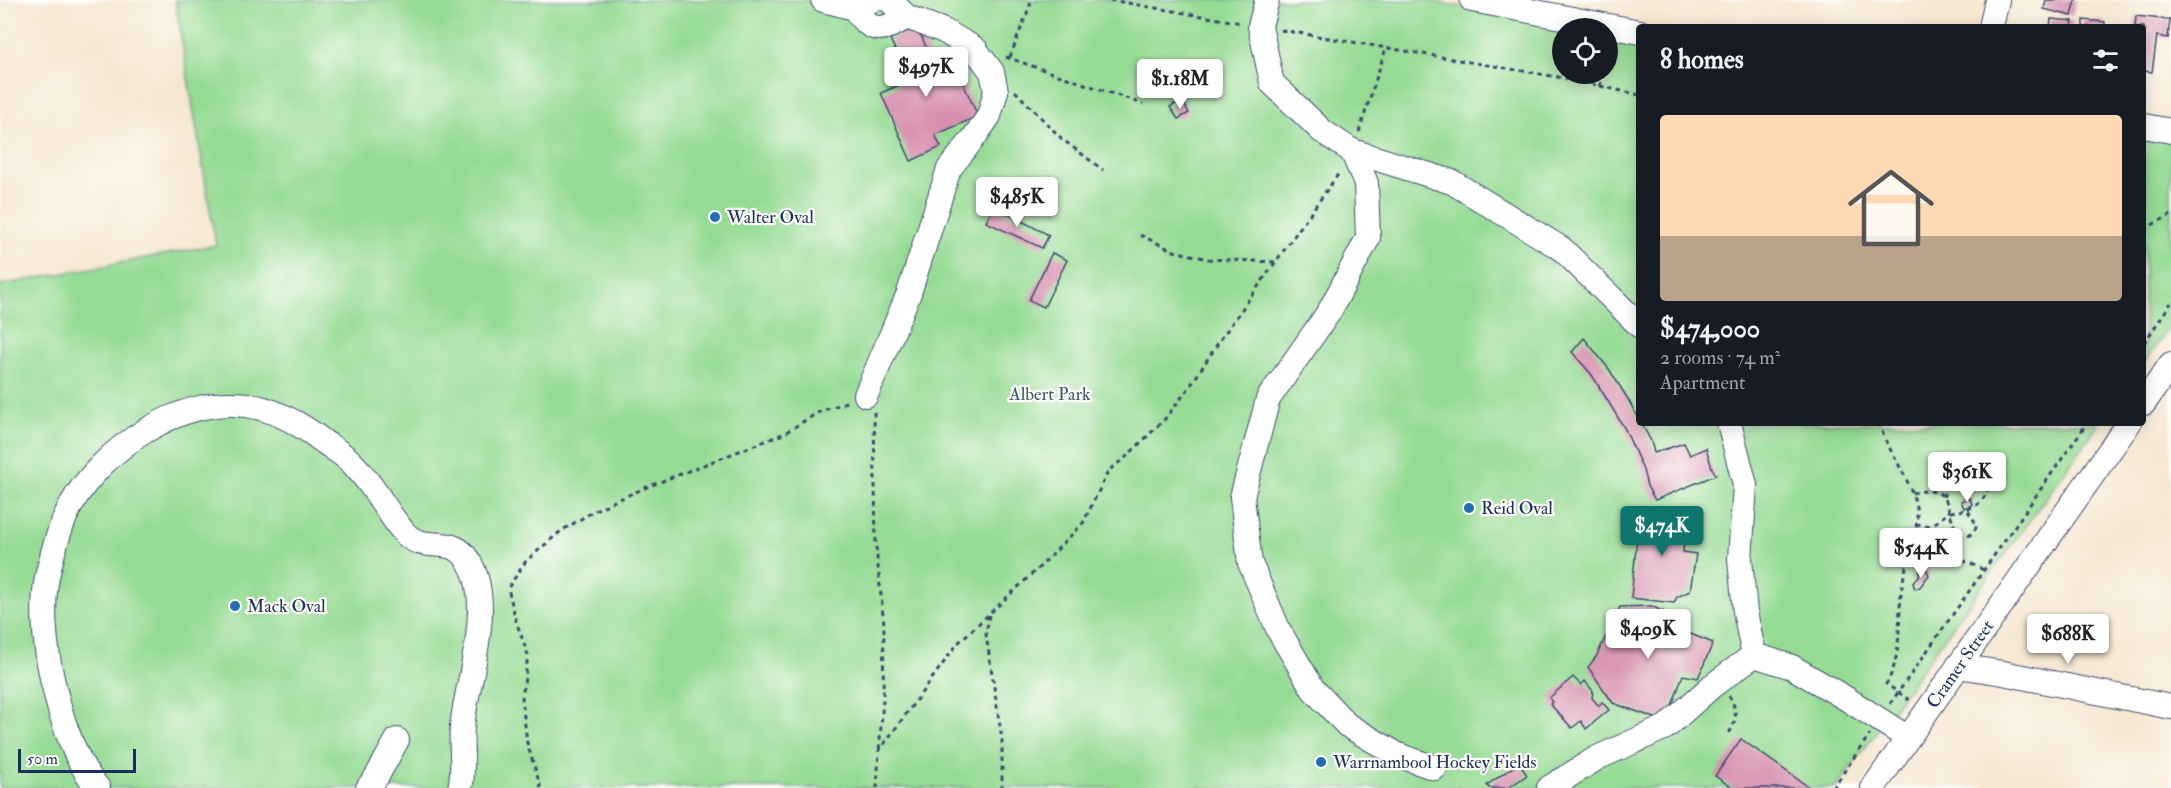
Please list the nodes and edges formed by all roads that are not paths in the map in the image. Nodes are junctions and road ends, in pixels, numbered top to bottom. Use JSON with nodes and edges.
{"nodes":[{"id":1,"x":823,"y":0,"type":"edge"},
{"id":2,"x":889,"y":0,"type":"edge"},
{"id":3,"x":1267,"y":0,"type":"edge"},
{"id":4,"x":1472,"y":0,"type":"edge"},
{"id":5,"x":1996,"y":0,"type":"edge"},
{"id":6,"x":863,"y":4,"type":"edge"},
{"id":7,"x":907,"y":17,"type":"junction"},
{"id":8,"x":1992,"y":24,"type":"edge"},
{"id":9,"x":1636,"y":31,"type":"edge"},
{"id":10,"x":2146,"y":126,"type":"edge"},
{"id":11,"x":2171,"y":131,"type":"edge"},
{"id":12,"x":1352,"y":151,"type":"junction"},
{"id":13,"x":1636,"y":322,"type":"edge"},
{"id":14,"x":2171,"y":364,"type":"edge"},
{"id":15,"x":866,"y":395,"type":"road end"},
{"id":16,"x":2146,"y":400,"type":"edge"},
{"id":17,"x":1730,"y":426,"type":"edge"},
{"id":18,"x":2127,"y":426,"type":"edge"},
{"id":19,"x":1754,"y":655,"type":"junction"},
{"id":20,"x":1958,"y":666,"type":"junction"},
{"id":21,"x":2171,"y":707,"type":"edge"},
{"id":22,"x":1908,"y":738,"type":"junction"},
{"id":23,"x":397,"y":740,"type":"dead end"},
{"id":24,"x":1435,"y":768,"type":"dead end"},
{"id":25,"x":98,"y":788,"type":"edge"},
{"id":26,"x":368,"y":788,"type":"edge"},
{"id":27,"x":460,"y":788,"type":"edge"},
{"id":28,"x":1549,"y":788,"type":"edge"},
{"id":29,"x":1873,"y":788,"type":"edge"}],
"edges":[{"from":1,"to":6,"type":"street"},
{"from":2,"to":7,"type":"street"},
{"from":3,"to":12,"type":"street"},
{"from":4,"to":9,"type":"street"},
{"from":5,"to":8,"type":"street"},
{"from":6,"to":7,"type":"street"},
{"from":7,"to":15,"type":"street"},
{"from":10,"to":11,"type":"street"},
{"from":12,"to":13,"type":"street"},
{"from":12,"to":24,"type":"street"},
{"from":14,"to":16,"type":"street"},
{"from":17,"to":19,"type":"street"},
{"from":18,"to":20,"type":"street","name":"Cramer Street"},
{"from":19,"to":22,"type":"street"},
{"from":19,"to":28,"type":"street"},
{"from":20,"to":21,"type":"street"},
{"from":20,"to":22,"type":"street","name":"Cramer Street"},
{"from":22,"to":29,"type":"street","name":"Cramer Street"},
{"from":23,"to":26,"type":"street"},
{"from":25,"to":27,"type":"street"}]}
